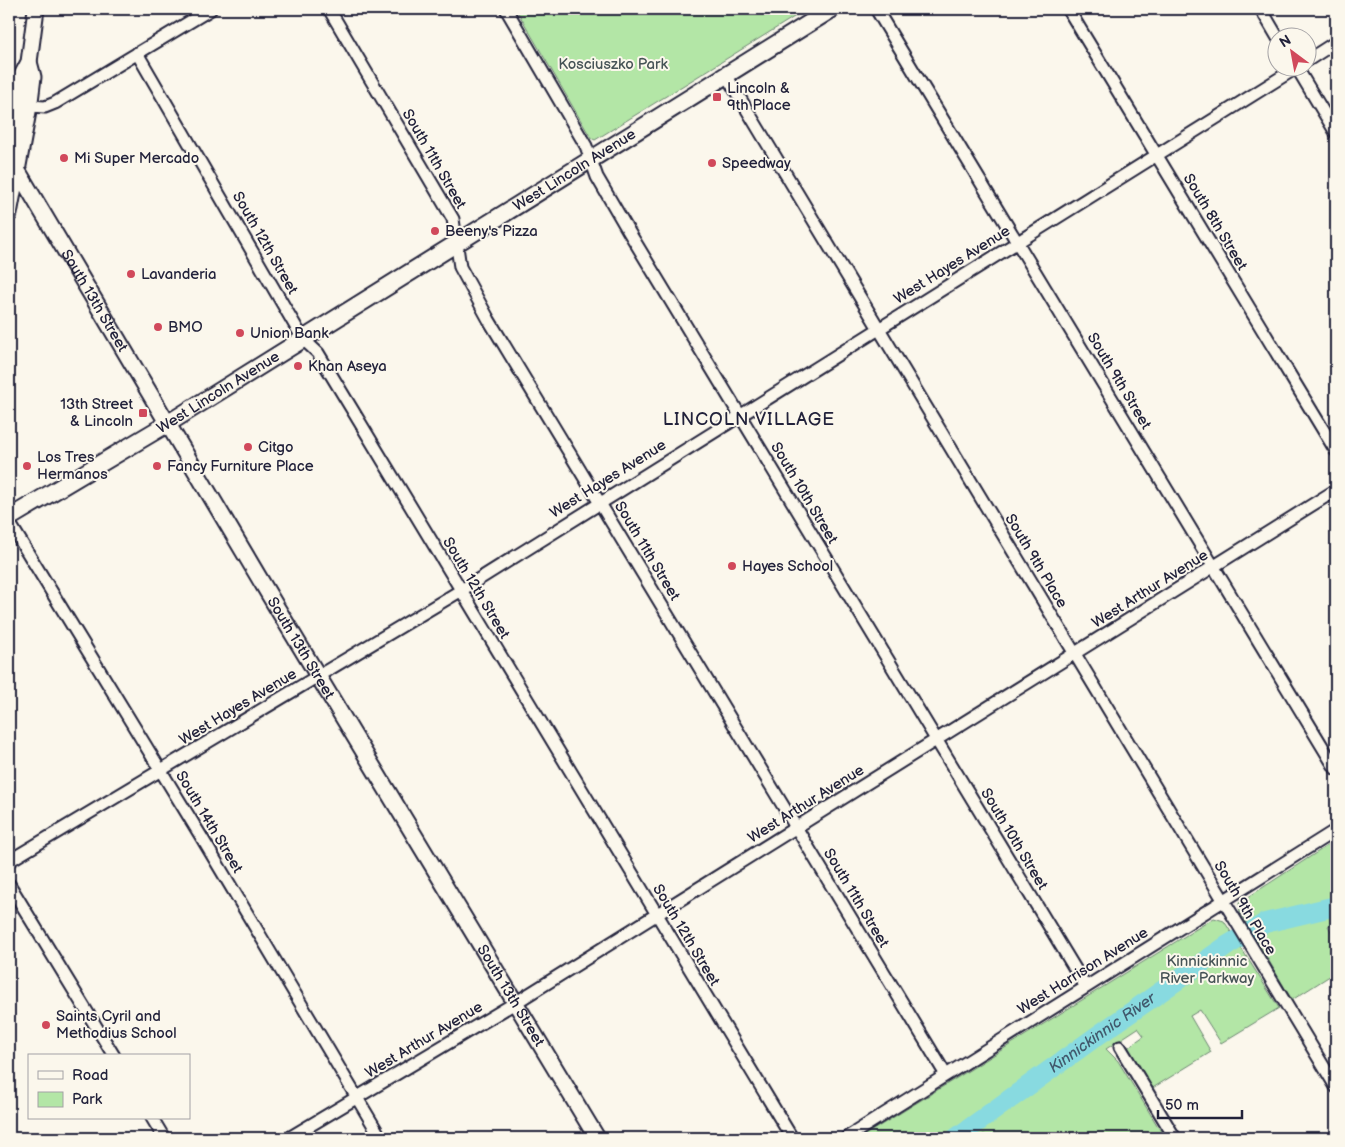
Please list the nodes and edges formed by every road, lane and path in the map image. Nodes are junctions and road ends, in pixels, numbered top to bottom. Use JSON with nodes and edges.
{"nodes":[{"id":1,"x":36,"y":9,"type":"edge"},
{"id":2,"x":211,"y":9,"type":"edge"},
{"id":3,"x":328,"y":9,"type":"edge"},
{"id":4,"x":506,"y":9,"type":"edge"},
{"id":5,"x":832,"y":9,"type":"edge"},
{"id":6,"x":876,"y":9,"type":"edge"},
{"id":7,"x":1068,"y":9,"type":"edge"},
{"id":8,"x":1261,"y":9,"type":"edge"},
{"id":9,"x":1272,"y":28,"type":"edge"},
{"id":10,"x":1336,"y":42,"type":"edge"},
{"id":11,"x":137,"y":53,"type":"junction"},
{"id":12,"x":1318,"y":54,"type":"edge"},
{"id":13,"x":29,"y":62,"type":"junction"},
{"id":14,"x":726,"y":75,"type":"junction"},
{"id":15,"x":1280,"y":78,"type":"edge"},
{"id":16,"x":1302,"y":78,"type":"edge"},
{"id":17,"x":30,"y":106,"type":"junction"},
{"id":18,"x":1336,"y":133,"type":"edge"},
{"id":19,"x":1156,"y":155,"type":"junction"},
{"id":20,"x":592,"y":159,"type":"junction"},
{"id":21,"x":12,"y":162,"type":"edge"},
{"id":22,"x":9,"y":214,"type":"edge"},
{"id":23,"x":1018,"y":242,"type":"junction"},
{"id":24,"x":457,"y":243,"type":"junction"},
{"id":25,"x":878,"y":329,"type":"junction"},
{"id":26,"x":303,"y":339,"type":"junction"},
{"id":27,"x":739,"y":415,"type":"junction"},
{"id":28,"x":167,"y":424,"type":"junction"},
{"id":29,"x":1336,"y":451,"type":"edge"},
{"id":30,"x":1336,"y":490,"type":"edge"},
{"id":31,"x":600,"y":502,"type":"junction"},
{"id":32,"x":9,"y":518,"type":"edge"},
{"id":33,"x":9,"y":522,"type":"edge"},
{"id":34,"x":1214,"y":567,"type":"junction"},
{"id":35,"x":460,"y":590,"type":"junction"},
{"id":36,"x":1075,"y":654,"type":"junction"},
{"id":37,"x":318,"y":676,"type":"junction"},
{"id":38,"x":937,"y":740,"type":"junction"},
{"id":39,"x":1336,"y":769,"type":"edge"},
{"id":40,"x":161,"y":771,"type":"junction"},
{"id":41,"x":795,"y":828,"type":"junction"},
{"id":42,"x":1336,"y":830,"type":"edge"},
{"id":43,"x":9,"y":861,"type":"edge"},
{"id":44,"x":9,"y":884,"type":"edge"},
{"id":45,"x":1223,"y":901,"type":"junction"},
{"id":46,"x":657,"y":915,"type":"junction"},
{"id":47,"x":1086,"y":988,"type":"junction"},
{"id":48,"x":515,"y":1003,"type":"junction"},
{"id":49,"x":1120,"y":1047,"type":"dead end"},
{"id":50,"x":113,"y":1054,"type":"edge"},
{"id":51,"x":946,"y":1075,"type":"junction"},
{"id":52,"x":1336,"y":1087,"type":"edge"},
{"id":53,"x":357,"y":1098,"type":"junction"},
{"id":54,"x":153,"y":1120,"type":"edge"},
{"id":55,"x":164,"y":1138,"type":"edge"},
{"id":56,"x":290,"y":1138,"type":"edge"},
{"id":57,"x":381,"y":1138,"type":"edge"},
{"id":58,"x":596,"y":1138,"type":"edge"},
{"id":59,"x":792,"y":1138,"type":"edge"},
{"id":60,"x":846,"y":1138,"type":"edge"},
{"id":61,"x":1175,"y":1138,"type":"edge"}],
"edges":[{"from":1,"to":13,"type":"street"},
{"from":2,"to":11,"type":"street"},
{"from":3,"to":24,"type":"street","name":"South 11th Street"},
{"from":4,"to":20,"type":"street","name":"South 10th Street"},
{"from":5,"to":14,"type":"main road","name":"West Lincoln Avenue"},
{"from":6,"to":23,"type":"street","name":"South 9th Street"},
{"from":7,"to":19,"type":"street","name":"South 8th Street"},
{"from":8,"to":9,"type":"street"},
{"from":10,"to":12,"type":"street"},
{"from":11,"to":17,"type":"street"},
{"from":11,"to":26,"type":"street","name":"South 12th Street"},
{"from":13,"to":17,"type":"street"},
{"from":13,"to":21,"type":"street"},
{"from":14,"to":20,"type":"main road","name":"West Lincoln Avenue"},
{"from":14,"to":25,"type":"street","name":"South 9th Place"},
{"from":15,"to":19,"type":"street","name":"West Hayes Avenue"},
{"from":16,"to":18,"type":"street"},
{"from":17,"to":21,"type":"street"},
{"from":19,"to":23,"type":"street","name":"West Hayes Avenue"},
{"from":19,"to":29,"type":"street","name":"South 8th Street"},
{"from":20,"to":24,"type":"main road","name":"West Lincoln Avenue"},
{"from":20,"to":27,"type":"street","name":"South 10th Street"},
{"from":21,"to":22,"type":"street"},
{"from":21,"to":28,"type":"street","name":"South 13th Street"},
{"from":23,"to":25,"type":"street","name":"West Hayes Avenue"},
{"from":23,"to":34,"type":"street","name":"South 9th Street"},
{"from":24,"to":26,"type":"main road","name":"West Lincoln Avenue"},
{"from":24,"to":31,"type":"street","name":"South 11th Street"},
{"from":25,"to":27,"type":"street","name":"West Hayes Avenue"},
{"from":25,"to":36,"type":"street","name":"South 9th Place"},
{"from":26,"to":28,"type":"main road","name":"West Lincoln Avenue"},
{"from":26,"to":35,"type":"street","name":"South 12th Street"},
{"from":27,"to":31,"type":"street","name":"West Hayes Avenue"},
{"from":27,"to":38,"type":"street","name":"South 10th Street"},
{"from":28,"to":32,"type":"main road","name":"West Lincoln Avenue"},
{"from":28,"to":37,"type":"street","name":"South 13th Street"},
{"from":30,"to":34,"type":"street","name":"West Arthur Avenue"},
{"from":31,"to":35,"type":"street","name":"West Hayes Avenue"},
{"from":31,"to":41,"type":"street","name":"South 11th Street"},
{"from":33,"to":40,"type":"street","name":"South 14th Street"},
{"from":34,"to":36,"type":"street","name":"West Arthur Avenue"},
{"from":34,"to":39,"type":"street","name":"South 9th Street"},
{"from":35,"to":37,"type":"street","name":"West Hayes Avenue"},
{"from":35,"to":46,"type":"street","name":"South 12th Street"},
{"from":36,"to":38,"type":"street","name":"West Arthur Avenue"},
{"from":36,"to":45,"type":"street","name":"South 9th Place"},
{"from":37,"to":40,"type":"street","name":"West Hayes Avenue"},
{"from":37,"to":48,"type":"street","name":"South 13th Street"},
{"from":38,"to":41,"type":"street","name":"West Arthur Avenue"},
{"from":38,"to":47,"type":"street","name":"South 10th Street"},
{"from":40,"to":43,"type":"street","name":"West Hayes Avenue"},
{"from":40,"to":53,"type":"street","name":"South 14th Street"},
{"from":41,"to":46,"type":"street","name":"West Arthur Avenue"},
{"from":41,"to":51,"type":"street","name":"South 11th Street"},
{"from":42,"to":45,"type":"street","name":"West Harrison Avenue"},
{"from":44,"to":50,"type":"street"},
{"from":45,"to":47,"type":"street","name":"West Harrison Avenue"},
{"from":45,"to":52,"type":"street","name":"South 9th Place"},
{"from":46,"to":48,"type":"street","name":"West Arthur Avenue"},
{"from":46,"to":59,"type":"street","name":"South 12th Street"},
{"from":47,"to":51,"type":"street","name":"West Harrison Avenue"},
{"from":48,"to":53,"type":"street","name":"West Arthur Avenue"},
{"from":48,"to":58,"type":"street","name":"South 13th Street"},
{"from":49,"to":61,"type":"street"},
{"from":51,"to":60,"type":"street","name":"West Harrison Avenue"},
{"from":53,"to":56,"type":"street","name":"West Arthur Avenue"},
{"from":53,"to":57,"type":"street","name":"South 14th Street"},
{"from":54,"to":55,"type":"street"}]}
